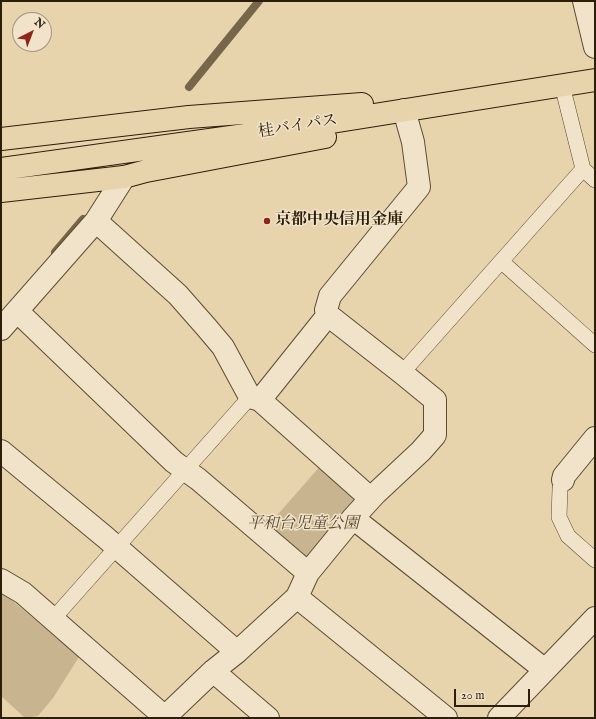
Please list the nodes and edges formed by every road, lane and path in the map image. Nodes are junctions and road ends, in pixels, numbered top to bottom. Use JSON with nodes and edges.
{"nodes":[{"id":1,"x":584,"y":1,"type":"edge"},
{"id":2,"x":595,"y":47,"type":"edge"},
{"id":3,"x":595,"y":80,"type":"edge"},
{"id":4,"x":562,"y":85,"type":"junction"},
{"id":5,"x":404,"y":110,"type":"junction"},
{"id":6,"x":1,"y":139,"type":"edge"},
{"id":7,"x":1,"y":168,"type":"edge"},
{"id":8,"x":583,"y":169,"type":"junction"},
{"id":9,"x":124,"y":177,"type":"junction"},
{"id":10,"x":595,"y":180,"type":"edge"},
{"id":11,"x":1,"y":190,"type":"edge"},
{"id":12,"x":96,"y":221,"type":"junction"},
{"id":13,"x":502,"y":262,"type":"junction"},
{"id":14,"x":17,"y":312,"type":"junction"},
{"id":15,"x":328,"y":315,"type":"junction"},
{"id":16,"x":1,"y":329,"type":"edge"},
{"id":17,"x":595,"y":345,"type":"edge"},
{"id":18,"x":402,"y":373,"type":"junction"},
{"id":19,"x":255,"y":398,"type":"junction"},
{"id":20,"x":595,"y":438,"type":"edge"},
{"id":21,"x":1,"y":450,"type":"edge"},
{"id":22,"x":185,"y":470,"type":"junction"},
{"id":23,"x":563,"y":480,"type":"joint"},
{"id":24,"x":370,"y":498,"type":"junction"},
{"id":25,"x":353,"y":518,"type":"junction"},
{"id":26,"x":117,"y":548,"type":"junction"},
{"id":27,"x":595,"y":560,"type":"edge"},
{"id":28,"x":308,"y":573,"type":"junction"},
{"id":29,"x":1,"y":580,"type":"edge"},
{"id":30,"x":297,"y":597,"type":"junction"},
{"id":31,"x":595,"y":618,"type":"edge"},
{"id":32,"x":53,"y":619,"type":"junction"},
{"id":33,"x":237,"y":652,"type":"junction"},
{"id":34,"x":545,"y":670,"type":"junction"},
{"id":35,"x":213,"y":671,"type":"junction"},
{"id":36,"x":166,"y":718,"type":"edge"},
{"id":37,"x":268,"y":718,"type":"edge"},
{"id":38,"x":446,"y":718,"type":"edge"},
{"id":39,"x":499,"y":718,"type":"edge"}],
"edges":[{"from":1,"to":2,"type":"street"},
{"from":3,"to":4,"type":"highway","name":"桂バイパス"},
{"from":4,"to":5,"type":"highway","name":"桂バイパス"},
{"from":4,"to":8,"type":"lane"},
{"from":5,"to":6,"type":"highway"},
{"from":5,"to":7,"type":"highway","name":"桂バイパス"},
{"from":5,"to":9,"type":"highway"},
{"from":5,"to":15,"type":"street"},
{"from":8,"to":10,"type":"lane"},
{"from":8,"to":13,"type":"lane"},
{"from":9,"to":11,"type":"highway"},
{"from":9,"to":12,"type":"street"},
{"from":12,"to":14,"type":"street"},
{"from":12,"to":19,"type":"street"},
{"from":13,"to":17,"type":"lane"},
{"from":13,"to":18,"type":"lane"},
{"from":14,"to":16,"type":"street"},
{"from":14,"to":22,"type":"street"},
{"from":15,"to":18,"type":"street"},
{"from":15,"to":19,"type":"street"},
{"from":18,"to":24,"type":"street"},
{"from":19,"to":22,"type":"lane"},
{"from":19,"to":24,"type":"street"},
{"from":20,"to":23,"type":"street"},
{"from":21,"to":26,"type":"street"},
{"from":22,"to":26,"type":"lane"},
{"from":22,"to":28,"type":"street"},
{"from":23,"to":27,"type":"lane"},
{"from":24,"to":25,"type":"street"},
{"from":25,"to":28,"type":"street"},
{"from":25,"to":34,"type":"street"},
{"from":26,"to":32,"type":"lane"},
{"from":26,"to":33,"type":"street"},
{"from":28,"to":30,"type":"street"},
{"from":29,"to":32,"type":"street"},
{"from":30,"to":33,"type":"street"},
{"from":30,"to":38,"type":"street"},
{"from":31,"to":34,"type":"street"},
{"from":32,"to":36,"type":"street"},
{"from":33,"to":35,"type":"street"},
{"from":34,"to":39,"type":"street"},
{"from":35,"to":36,"type":"street"},
{"from":35,"to":37,"type":"street"}]}
